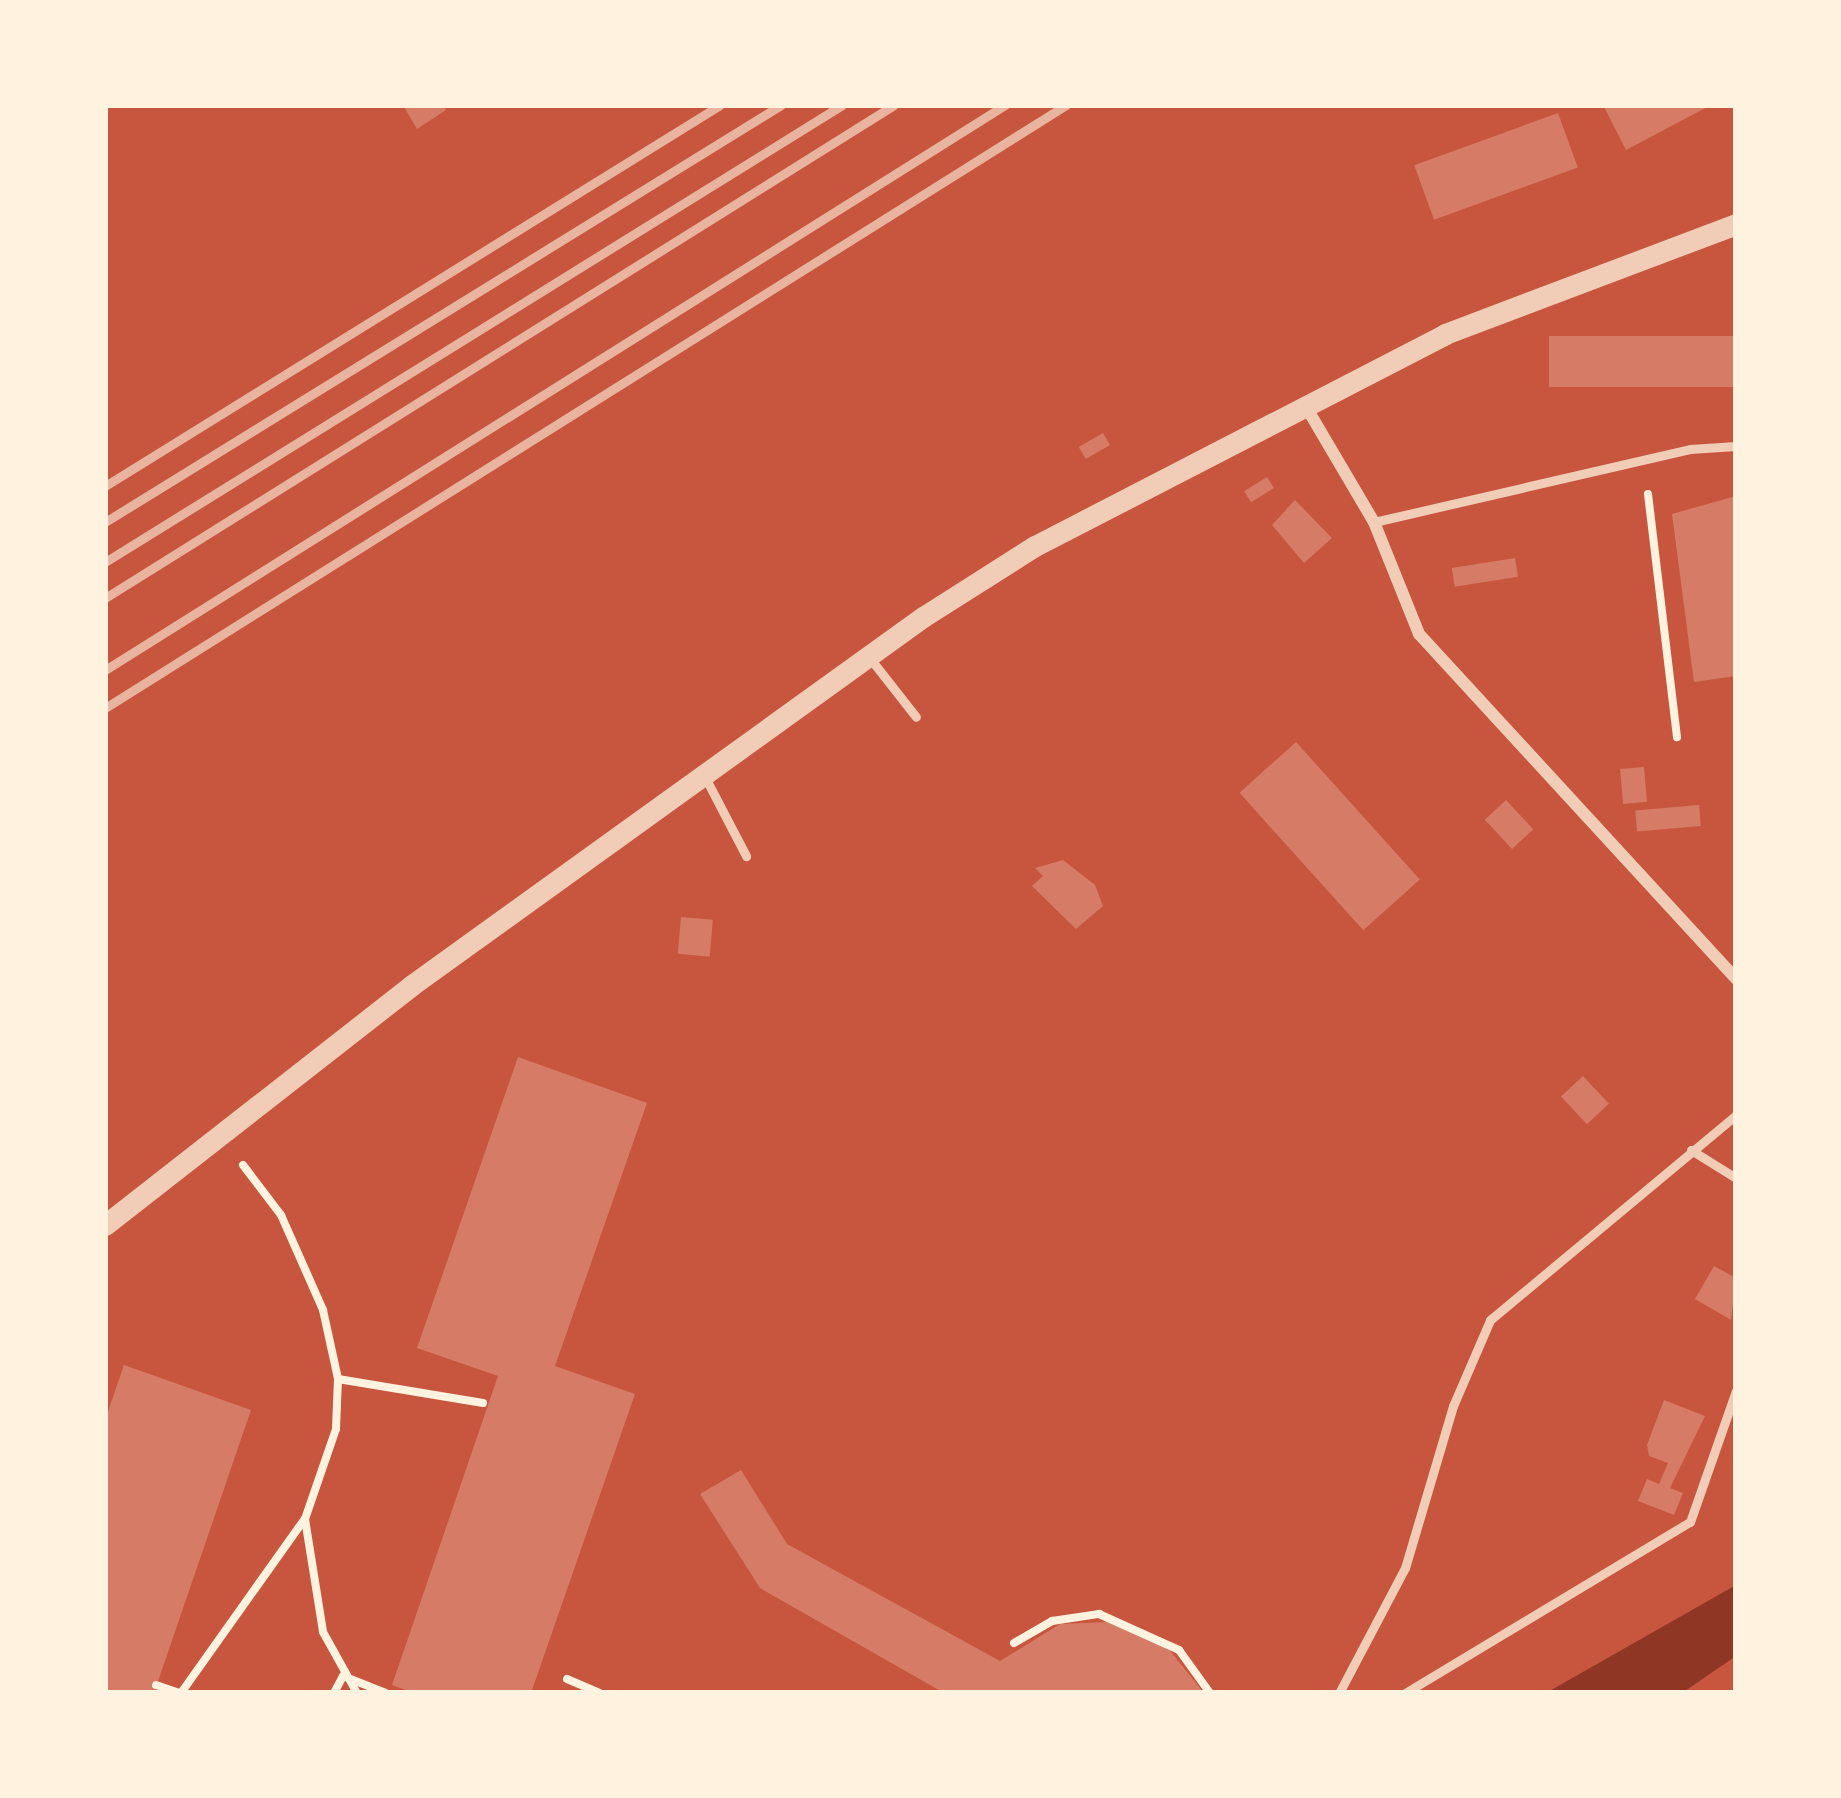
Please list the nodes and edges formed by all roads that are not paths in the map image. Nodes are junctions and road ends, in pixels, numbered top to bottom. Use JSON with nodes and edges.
{"nodes":[{"id":1,"x":1736,"y":224,"type":"edge"},
{"id":2,"x":1305,"y":405,"type":"junction"},
{"id":3,"x":1736,"y":446,"type":"edge"},
{"id":4,"x":1374,"y":522,"type":"junction"},
{"id":5,"x":869,"y":657,"type":"junction"},
{"id":6,"x":916,"y":717,"type":"dead end"},
{"id":7,"x":706,"y":779,"type":"junction"},
{"id":8,"x":746,"y":856,"type":"dead end"},
{"id":9,"x":1736,"y":979,"type":"edge"},
{"id":10,"x":1736,"y":1115,"type":"edge"},
{"id":11,"x":1691,"y":1150,"type":"junction"},
{"id":12,"x":1736,"y":1178,"type":"edge"},
{"id":13,"x":105,"y":1225,"type":"edge"},
{"id":14,"x":1736,"y":1391,"type":"edge"},
{"id":15,"x":1339,"y":1693,"type":"edge"},
{"id":16,"x":1405,"y":1693,"type":"edge"}],
"edges":[{"from":1,"to":2,"type":"street"},
{"from":2,"to":4,"type":"street"},
{"from":2,"to":5,"type":"street"},
{"from":3,"to":4,"type":"lane"},
{"from":4,"to":9,"type":"street"},
{"from":5,"to":6,"type":"lane"},
{"from":5,"to":7,"type":"street"},
{"from":7,"to":8,"type":"lane"},
{"from":7,"to":13,"type":"street"},
{"from":10,"to":11,"type":"lane"},
{"from":11,"to":12,"type":"lane"},
{"from":11,"to":15,"type":"lane"},
{"from":14,"to":16,"type":"lane"}]}
